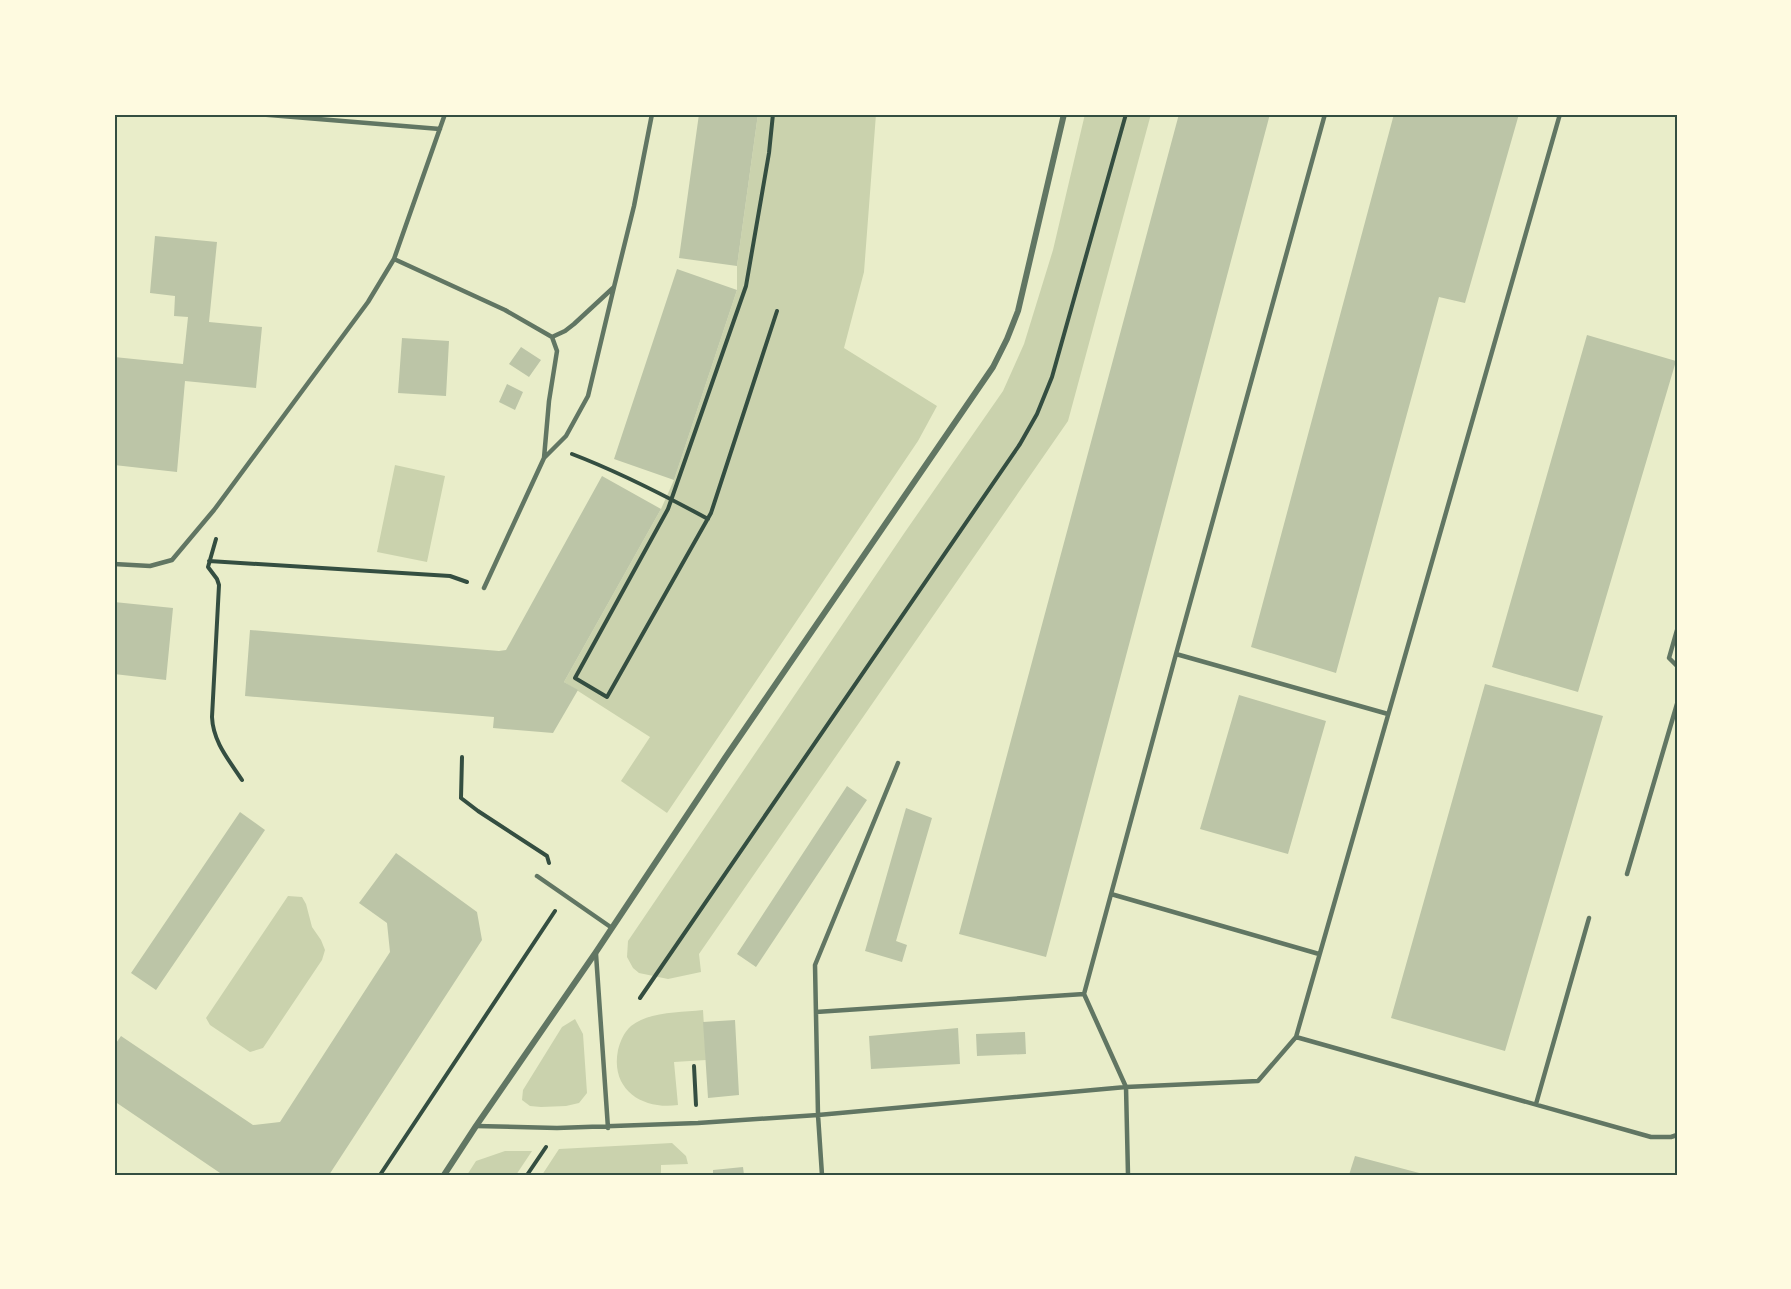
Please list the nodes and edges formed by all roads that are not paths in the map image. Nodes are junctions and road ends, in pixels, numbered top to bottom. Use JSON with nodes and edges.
{"nodes":[{"id":1,"x":256,"y":114,"type":"edge"},
{"id":2,"x":445,"y":114,"type":"edge"},
{"id":3,"x":652,"y":114,"type":"edge"},
{"id":4,"x":1064,"y":114,"type":"edge"},
{"id":5,"x":1325,"y":114,"type":"edge"},
{"id":6,"x":1560,"y":114,"type":"edge"},
{"id":7,"x":440,"y":129,"type":"junction"},
{"id":8,"x":394,"y":259,"type":"junction"},
{"id":9,"x":614,"y":286,"type":"junction"},
{"id":10,"x":552,"y":337,"type":"junction"},
{"id":11,"x":544,"y":458,"type":"junction"},
{"id":12,"x":114,"y":564,"type":"edge"},
{"id":13,"x":484,"y":588,"type":"road end"},
{"id":14,"x":1677,"y":630,"type":"edge"},
{"id":15,"x":1176,"y":654,"type":"junction"},
{"id":16,"x":1677,"y":666,"type":"edge"},
{"id":17,"x":1677,"y":704,"type":"edge"},
{"id":18,"x":1388,"y":714,"type":"junction"},
{"id":19,"x":898,"y":763,"type":"dead end"},
{"id":20,"x":1628,"y":874,"type":"dead end"},
{"id":21,"x":537,"y":876,"type":"dead end"},
{"id":22,"x":1111,"y":894,"type":"junction"},
{"id":23,"x":1589,"y":918,"type":"dead end"},
{"id":24,"x":612,"y":928,"type":"junction"},
{"id":25,"x":596,"y":952,"type":"junction"},
{"id":26,"x":1319,"y":954,"type":"junction"},
{"id":27,"x":1084,"y":994,"type":"junction"},
{"id":28,"x":816,"y":1012,"type":"junction"},
{"id":29,"x":1296,"y":1037,"type":"junction"},
{"id":30,"x":1126,"y":1087,"type":"junction"},
{"id":31,"x":1536,"y":1104,"type":"junction"},
{"id":32,"x":818,"y":1115,"type":"junction"},
{"id":33,"x":476,"y":1126,"type":"junction"},
{"id":34,"x":608,"y":1128,"type":"junction"},
{"id":35,"x":1677,"y":1135,"type":"edge"},
{"id":36,"x":444,"y":1175,"type":"edge"},
{"id":37,"x":822,"y":1175,"type":"edge"},
{"id":38,"x":1128,"y":1175,"type":"edge"}],
"edges":[{"from":1,"to":7,"type":"lane"},
{"from":2,"to":7,"type":"lane"},
{"from":3,"to":9,"type":"lane"},
{"from":4,"to":24,"type":"street"},
{"from":5,"to":15,"type":"lane"},
{"from":6,"to":18,"type":"lane"},
{"from":7,"to":8,"type":"lane"},
{"from":8,"to":10,"type":"lane"},
{"from":8,"to":12,"type":"lane"},
{"from":9,"to":10,"type":"lane"},
{"from":9,"to":11,"type":"lane"},
{"from":10,"to":11,"type":"lane"},
{"from":11,"to":13,"type":"lane"},
{"from":14,"to":16,"type":"lane"},
{"from":15,"to":18,"type":"lane"},
{"from":15,"to":22,"type":"lane"},
{"from":17,"to":20,"type":"lane"},
{"from":18,"to":26,"type":"lane"},
{"from":19,"to":28,"type":"lane"},
{"from":21,"to":24,"type":"lane"},
{"from":22,"to":26,"type":"lane"},
{"from":22,"to":27,"type":"lane"},
{"from":23,"to":31,"type":"lane"},
{"from":24,"to":25,"type":"street"},
{"from":25,"to":33,"type":"street"},
{"from":25,"to":34,"type":"lane"},
{"from":26,"to":29,"type":"lane"},
{"from":27,"to":28,"type":"lane"},
{"from":27,"to":30,"type":"lane"},
{"from":28,"to":32,"type":"lane"},
{"from":29,"to":30,"type":"lane"},
{"from":29,"to":31,"type":"lane"},
{"from":30,"to":32,"type":"lane"},
{"from":30,"to":38,"type":"lane"},
{"from":31,"to":35,"type":"lane"},
{"from":32,"to":34,"type":"lane"},
{"from":32,"to":37,"type":"lane"},
{"from":33,"to":34,"type":"lane"},
{"from":33,"to":36,"type":"street"}]}
